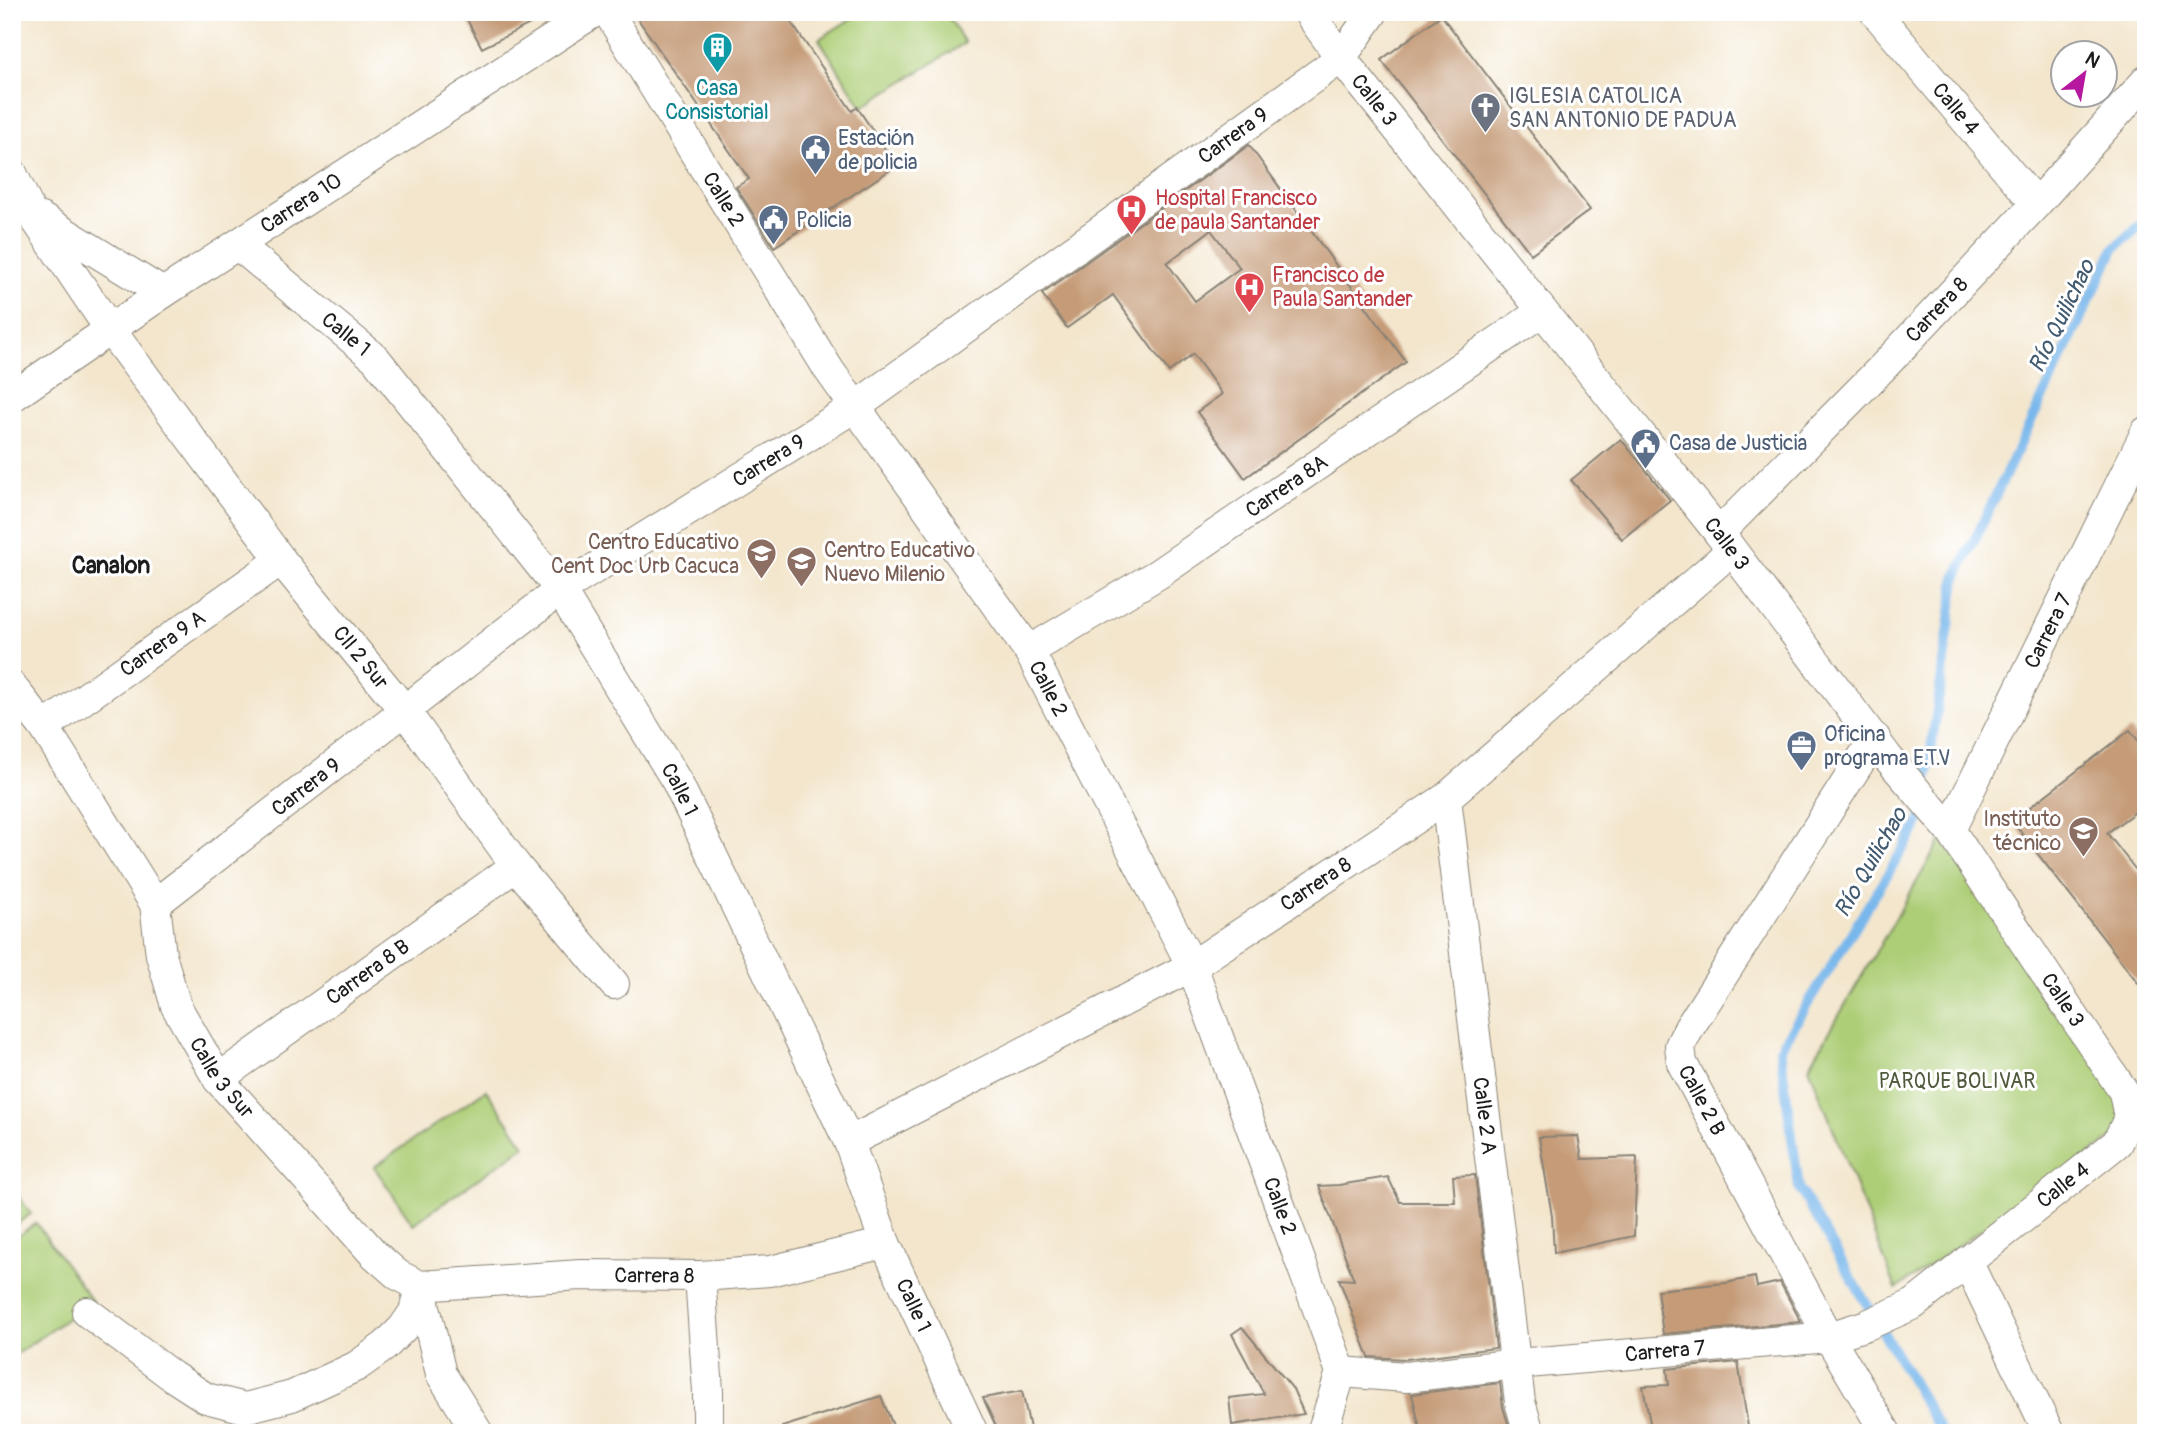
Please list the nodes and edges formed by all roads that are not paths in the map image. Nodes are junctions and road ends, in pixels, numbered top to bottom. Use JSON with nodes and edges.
{"nodes":[{"id":1,"x":594,"y":12,"type":"edge"},
{"id":2,"x":608,"y":12,"type":"edge"},
{"id":3,"x":1308,"y":12,"type":"edge"},
{"id":4,"x":1373,"y":12,"type":"edge"},
{"id":5,"x":1875,"y":12,"type":"edge"},
{"id":6,"x":1341,"y":58,"type":"junction"},
{"id":7,"x":2146,"y":81,"type":"edge"},
{"id":8,"x":12,"y":173,"type":"edge"},
{"id":9,"x":2036,"y":204,"type":"junction"},
{"id":10,"x":30,"y":211,"type":"junction"},
{"id":11,"x":237,"y":245,"type":"junction"},
{"id":12,"x":163,"y":293,"type":"junction"},
{"id":13,"x":1541,"y":312,"type":"junction"},
{"id":14,"x":111,"y":331,"type":"junction"},
{"id":15,"x":12,"y":397,"type":"edge"},
{"id":16,"x":856,"y":407,"type":"junction"},
{"id":17,"x":2146,"y":432,"type":"edge"},
{"id":18,"x":1725,"y":542,"type":"junction"},
{"id":19,"x":281,"y":560,"type":"junction"},
{"id":20,"x":560,"y":590,"type":"junction"},
{"id":21,"x":1029,"y":651,"type":"junction"},
{"id":22,"x":12,"y":687,"type":"edge"},
{"id":23,"x":405,"y":710,"type":"junction"},
{"id":24,"x":44,"y":727,"type":"junction"},
{"id":25,"x":1882,"y":748,"type":"junction"},
{"id":26,"x":1446,"y":798,"type":"junction"},
{"id":27,"x":1944,"y":824,"type":"junction"},
{"id":28,"x":516,"y":866,"type":"junction"},
{"id":29,"x":155,"y":904,"type":"junction"},
{"id":30,"x":1192,"y":966,"type":"junction"},
{"id":31,"x":614,"y":984,"type":"dead end"},
{"id":32,"x":218,"y":1079,"type":"junction"},
{"id":33,"x":2124,"y":1092,"type":"joint"},
{"id":34,"x":849,"y":1142,"type":"junction"},
{"id":35,"x":886,"y":1243,"type":"junction"},
{"id":36,"x":1967,"y":1261,"type":"junction"},
{"id":37,"x":700,"y":1276,"type":"junction"},
{"id":38,"x":420,"y":1286,"type":"junction"},
{"id":39,"x":87,"y":1312,"type":"dead end"},
{"id":40,"x":1843,"y":1333,"type":"junction"},
{"id":41,"x":1516,"y":1364,"type":"junction"},
{"id":42,"x":1341,"y":1372,"type":"junction"},
{"id":43,"x":478,"y":1433,"type":"edge"},
{"id":44,"x":708,"y":1433,"type":"edge"},
{"id":45,"x":973,"y":1433,"type":"edge"},
{"id":46,"x":1322,"y":1433,"type":"edge"},
{"id":47,"x":1529,"y":1433,"type":"edge"},
{"id":48,"x":1886,"y":1433,"type":"edge"},
{"id":49,"x":2049,"y":1433,"type":"edge"}],
"edges":[{"from":1,"to":11,"type":"street","name":"Carrera 10"},
{"from":2,"to":16,"type":"street","name":"Calle 2"},
{"from":3,"to":6,"type":"street","name":"Calle 3"},
{"from":4,"to":6,"type":"street","name":"Carrera 9"},
{"from":5,"to":9,"type":"street","name":"Calle 4"},
{"from":6,"to":13,"type":"street","name":"Calle 3"},
{"from":6,"to":16,"type":"street","name":"Carrera 9"},
{"from":7,"to":9,"type":"street","name":"Carrera 8"},
{"from":8,"to":10,"type":"street"},
{"from":9,"to":18,"type":"street","name":"Carrera 8"},
{"from":10,"to":12,"type":"street"},
{"from":10,"to":14,"type":"street"},
{"from":11,"to":12,"type":"street","name":"Carrera 10"},
{"from":11,"to":20,"type":"street","name":"Calle 1"},
{"from":12,"to":14,"type":"street","name":"Carrera 10"},
{"from":13,"to":18,"type":"street","name":"Calle 3"},
{"from":13,"to":21,"type":"street","name":"Carrera 8A"},
{"from":14,"to":15,"type":"street","name":"Carrera 10"},
{"from":14,"to":19,"type":"street","name":"Cll 2 Sur"},
{"from":16,"to":20,"type":"street","name":"Carrera 9"},
{"from":16,"to":21,"type":"street","name":"Calle 2"},
{"from":17,"to":27,"type":"street","name":"Carrera 7"},
{"from":18,"to":25,"type":"street","name":"Calle 3"},
{"from":18,"to":26,"type":"street","name":"Carrera 8"},
{"from":19,"to":23,"type":"street","name":"Cll 2 Sur"},
{"from":19,"to":24,"type":"street","name":"Carrera 9 A"},
{"from":20,"to":23,"type":"street","name":"Carrera 9"},
{"from":20,"to":34,"type":"street","name":"Calle 1"},
{"from":21,"to":30,"type":"street","name":"Calle 2"},
{"from":22,"to":24,"type":"street","name":"Calle 3 Sur"},
{"from":23,"to":28,"type":"street","name":"Cll 2 Sur"},
{"from":23,"to":29,"type":"street","name":"Carrera 9"},
{"from":24,"to":29,"type":"street","name":"Calle 3 Sur"},
{"from":25,"to":27,"type":"street","name":"Calle 3"},
{"from":25,"to":40,"type":"street","name":"Calle 2 B"},
{"from":26,"to":30,"type":"street","name":"Carrera 8"},
{"from":26,"to":41,"type":"street","name":"Calle 2 A"},
{"from":27,"to":33,"type":"street","name":"Calle 3"},
{"from":28,"to":31,"type":"street","name":"Cll 2 Sur"},
{"from":28,"to":32,"type":"street","name":"Carrera 8 B"},
{"from":29,"to":32,"type":"street","name":"Calle 3 Sur"},
{"from":30,"to":34,"type":"street","name":"Carrera 8"},
{"from":30,"to":42,"type":"street","name":"Calle 2"},
{"from":32,"to":38,"type":"street","name":"Calle 3 Sur"},
{"from":33,"to":36,"type":"street","name":"Calle 4"},
{"from":34,"to":35,"type":"street","name":"Calle 1"},
{"from":35,"to":37,"type":"street","name":"Carrera 8"},
{"from":35,"to":45,"type":"street","name":"Calle 1"},
{"from":36,"to":40,"type":"street","name":"Carrera 7"},
{"from":36,"to":49,"type":"street"},
{"from":37,"to":38,"type":"street","name":"Carrera 8"},
{"from":37,"to":44,"type":"street"},
{"from":38,"to":39,"type":"street"},
{"from":38,"to":43,"type":"street"},
{"from":40,"to":41,"type":"street","name":"Carrera 7"},
{"from":40,"to":48,"type":"street","name":"Calle 2 B"},
{"from":41,"to":42,"type":"street","name":"Carrera 7"},
{"from":41,"to":47,"type":"street","name":"Calle 2 A"},
{"from":42,"to":46,"type":"street"}]}
